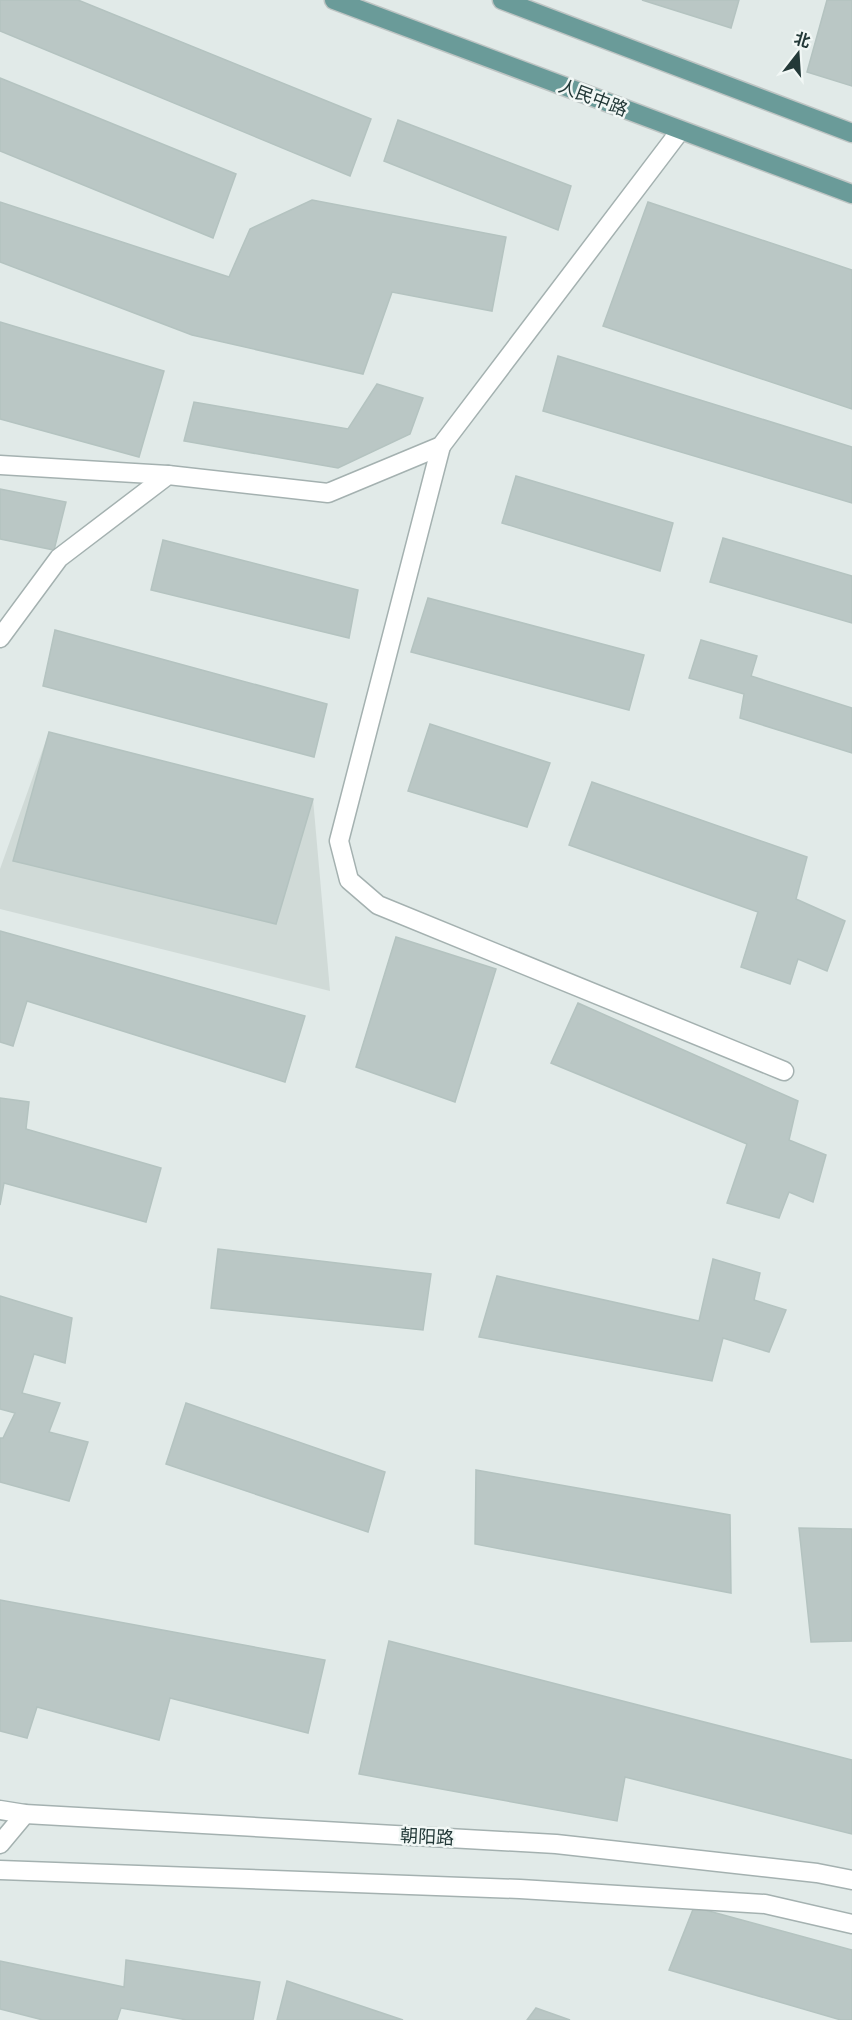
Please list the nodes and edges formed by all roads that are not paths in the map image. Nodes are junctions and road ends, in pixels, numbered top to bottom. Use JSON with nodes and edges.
{"nodes":[{"id":1,"x":334,"y":0,"type":"edge"},
{"id":2,"x":502,"y":0,"type":"edge"},
{"id":3,"x":680,"y":131,"type":"junction"},
{"id":4,"x":852,"y":133,"type":"edge"},
{"id":5,"x":852,"y":194,"type":"edge"},
{"id":6,"x":441,"y":446,"type":"junction"},
{"id":7,"x":0,"y":465,"type":"edge"},
{"id":8,"x":168,"y":475,"type":"junction"},
{"id":9,"x":0,"y":638,"type":"edge"},
{"id":10,"x":784,"y":1071,"type":"dead end"},
{"id":11,"x":0,"y":1810,"type":"edge"},
{"id":12,"x":25,"y":1814,"type":"junction"},
{"id":13,"x":0,"y":1844,"type":"edge"},
{"id":14,"x":0,"y":1870,"type":"edge"},
{"id":15,"x":852,"y":1880,"type":"edge"},
{"id":16,"x":852,"y":1924,"type":"edge"}],
"edges":[{"from":1,"to":3,"type":"main road","name":"人民中路"},
{"from":2,"to":4,"type":"main road"},
{"from":3,"to":5,"type":"main road","name":"人民中路"},
{"from":3,"to":6,"type":"street"},
{"from":6,"to":8,"type":"street"},
{"from":6,"to":10,"type":"street"},
{"from":7,"to":8,"type":"street"},
{"from":8,"to":9,"type":"street"},
{"from":11,"to":12,"type":"street","name":"朝阳路"},
{"from":12,"to":13,"type":"street"},
{"from":12,"to":15,"type":"street","name":"朝阳路"},
{"from":14,"to":16,"type":"street"}]}
